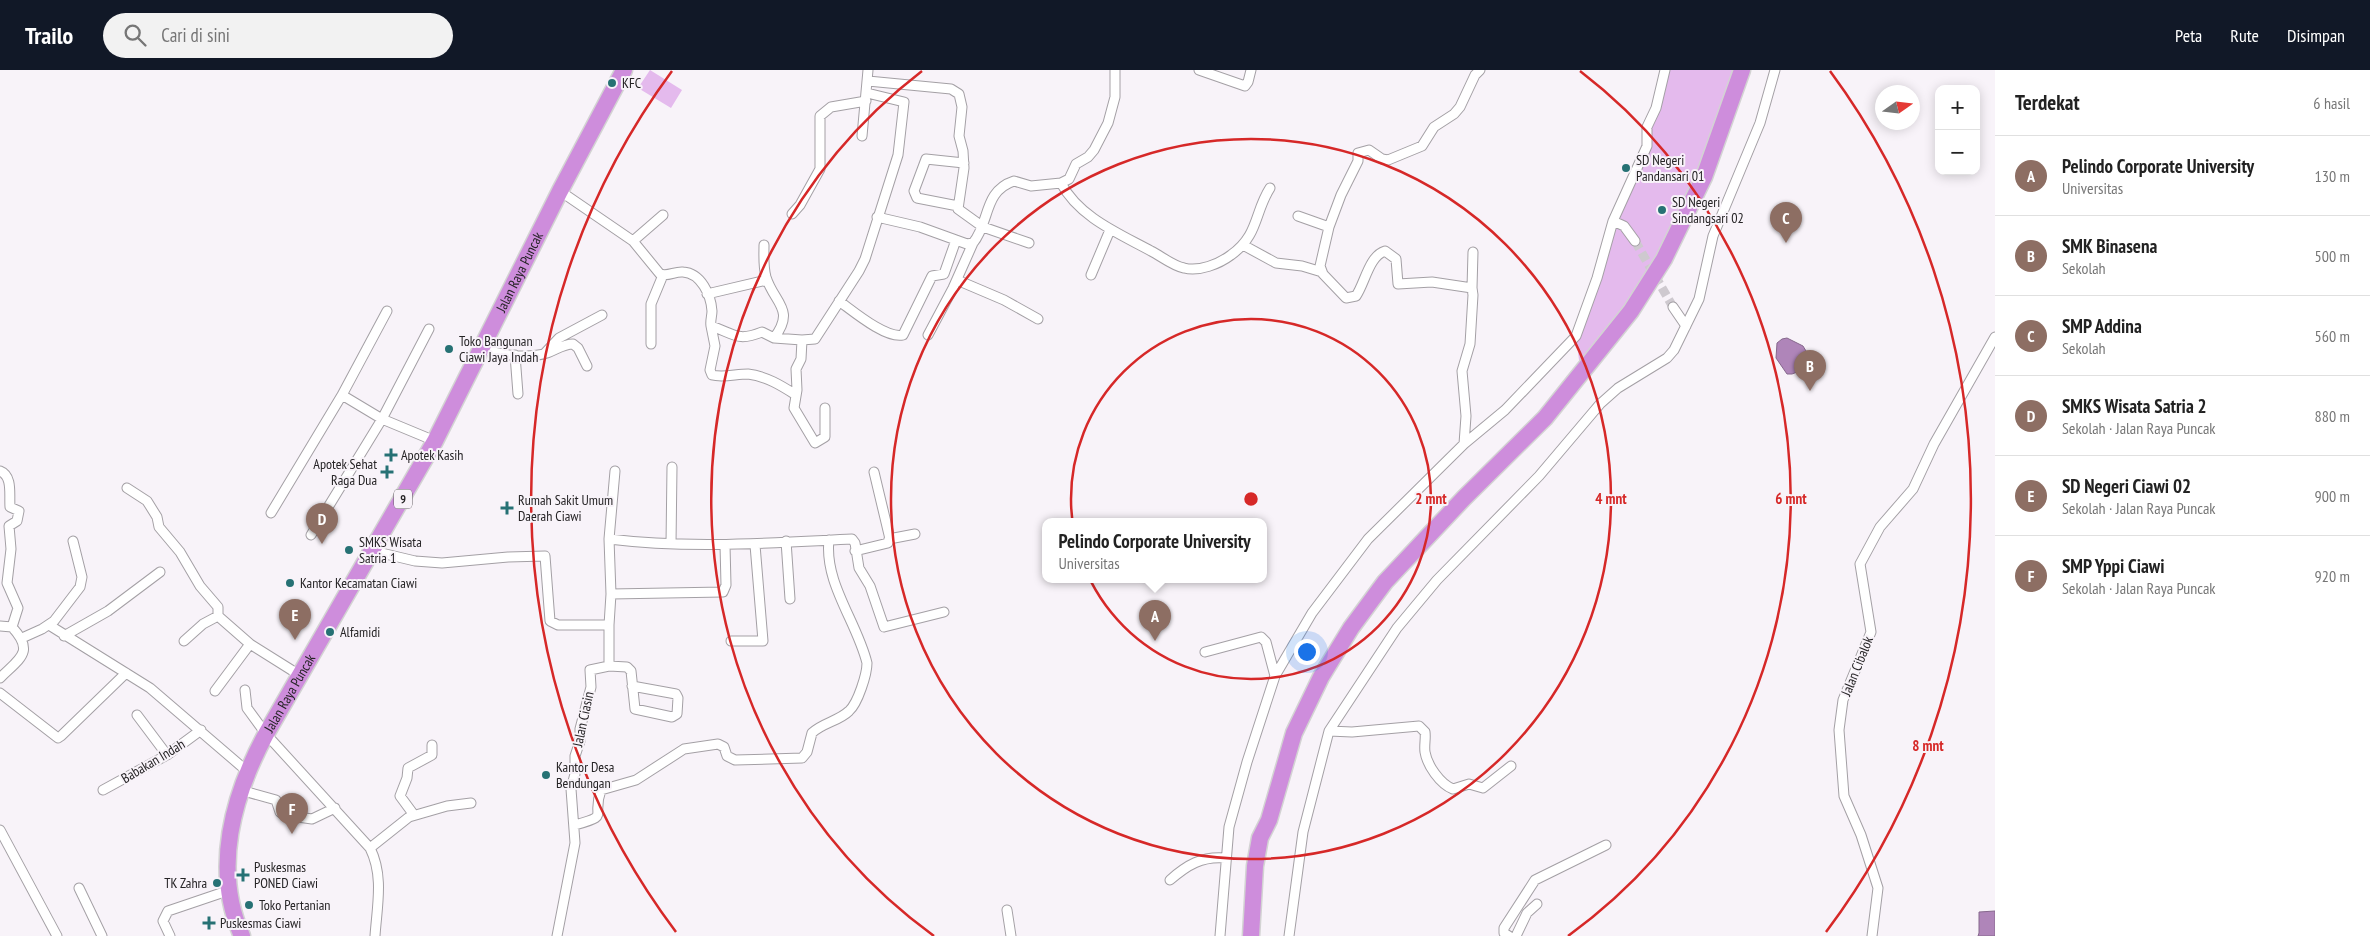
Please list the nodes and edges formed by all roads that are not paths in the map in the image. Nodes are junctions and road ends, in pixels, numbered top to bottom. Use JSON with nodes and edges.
{"nodes":[{"id":1,"x":624,"y":70,"type":"edge"},
{"id":2,"x":868,"y":70,"type":"edge"},
{"id":3,"x":1115,"y":70,"type":"edge"},
{"id":4,"x":1199,"y":70,"type":"edge"},
{"id":5,"x":1251,"y":70,"type":"edge"},
{"id":6,"x":1480,"y":70,"type":"edge"},
{"id":7,"x":1665,"y":70,"type":"edge"},
{"id":8,"x":1742,"y":70,"type":"edge"},
{"id":9,"x":1775,"y":70,"type":"edge"},
{"id":10,"x":868,"y":81,"type":"junction"},
{"id":11,"x":907,"y":85,"type":"junction"},
{"id":12,"x":867,"y":97,"type":"junction"},
{"id":13,"x":905,"y":97,"type":"dead end"},
{"id":14,"x":862,"y":136,"type":"dead end"},
{"id":15,"x":964,"y":163,"type":"junction"},
{"id":16,"x":1061,"y":183,"type":"junction"},
{"id":17,"x":1270,"y":188,"type":"dead end"},
{"id":18,"x":560,"y":191,"type":"junction"},
{"id":19,"x":958,"y":206,"type":"junction"},
{"id":20,"x":792,"y":214,"type":"dead end"},
{"id":21,"x":663,"y":215,"type":"dead end"},
{"id":22,"x":1298,"y":216,"type":"dead end"},
{"id":23,"x":877,"y":217,"type":"junction"},
{"id":24,"x":1613,"y":221,"type":"junction"},
{"id":25,"x":983,"y":227,"type":"junction"},
{"id":26,"x":1329,"y":227,"type":"junction"},
{"id":27,"x":1110,"y":230,"type":"junction"},
{"id":28,"x":956,"y":240,"type":"junction"},
{"id":29,"x":633,"y":241,"type":"junction"},
{"id":30,"x":1635,"y":242,"type":"tunnel mouth"},
{"id":31,"x":973,"y":243,"type":"junction"},
{"id":32,"x":1029,"y":243,"type":"dead end"},
{"id":33,"x":764,"y":244,"type":"dead end"},
{"id":34,"x":1243,"y":245,"type":"junction"},
{"id":35,"x":1472,"y":252,"type":"dead end"},
{"id":36,"x":1322,"y":272,"type":"junction"},
{"id":37,"x":663,"y":275,"type":"junction"},
{"id":38,"x":1092,"y":275,"type":"dead end"},
{"id":39,"x":767,"y":280,"type":"junction"},
{"id":40,"x":957,"y":280,"type":"junction"},
{"id":41,"x":1472,"y":288,"type":"junction"},
{"id":42,"x":707,"y":294,"type":"junction"},
{"id":43,"x":839,"y":301,"type":"junction"},
{"id":44,"x":1673,"y":307,"type":"tunnel mouth"},
{"id":45,"x":387,"y":311,"type":"dead end"},
{"id":46,"x":602,"y":315,"type":"dead end"},
{"id":47,"x":1038,"y":320,"type":"dead end"},
{"id":48,"x":711,"y":326,"type":"junction"},
{"id":49,"x":1686,"y":326,"type":"junction"},
{"id":50,"x":429,"y":329,"type":"dead end"},
{"id":51,"x":928,"y":335,"type":"dead end"},
{"id":52,"x":1995,"y":337,"type":"edge"},
{"id":53,"x":774,"y":338,"type":"junction"},
{"id":54,"x":802,"y":340,"type":"junction"},
{"id":55,"x":651,"y":344,"type":"dead end"},
{"id":56,"x":481,"y":348,"type":"junction"},
{"id":57,"x":544,"y":354,"type":"junction"},
{"id":58,"x":515,"y":355,"type":"junction"},
{"id":59,"x":587,"y":366,"type":"dead end"},
{"id":60,"x":518,"y":394,"type":"dead end"},
{"id":61,"x":342,"y":395,"type":"junction"},
{"id":62,"x":796,"y":396,"type":"junction"},
{"id":63,"x":825,"y":408,"type":"dead end"},
{"id":64,"x":382,"y":419,"type":"junction"},
{"id":65,"x":435,"y":441,"type":"junction"},
{"id":66,"x":1464,"y":444,"type":"junction"},
{"id":67,"x":672,"y":467,"type":"dead end"},
{"id":68,"x":0,"y":471,"type":"edge"},
{"id":69,"x":615,"y":471,"type":"dead end"},
{"id":70,"x":874,"y":472,"type":"dead end"},
{"id":71,"x":127,"y":488,"type":"dead end"},
{"id":72,"x":271,"y":513,"type":"dead end"},
{"id":73,"x":915,"y":534,"type":"dead end"},
{"id":74,"x":311,"y":535,"type":"dead end"},
{"id":75,"x":609,"y":539,"type":"junction"},
{"id":76,"x":890,"y":539,"type":"junction"},
{"id":77,"x":829,"y":540,"type":"junction"},
{"id":78,"x":73,"y":541,"type":"dead end"},
{"id":79,"x":786,"y":541,"type":"junction"},
{"id":80,"x":671,"y":544,"type":"junction"},
{"id":81,"x":725,"y":545,"type":"junction"},
{"id":82,"x":755,"y":545,"type":"junction"},
{"id":83,"x":373,"y":550,"type":"junction"},
{"id":84,"x":855,"y":551,"type":"junction"},
{"id":85,"x":160,"y":572,"type":"dead end"},
{"id":86,"x":611,"y":594,"type":"junction"},
{"id":87,"x":790,"y":599,"type":"dead end"},
{"id":88,"x":944,"y":612,"type":"dead end"},
{"id":89,"x":218,"y":616,"type":"junction"},
{"id":90,"x":49,"y":625,"type":"junction"},
{"id":91,"x":609,"y":625,"type":"junction"},
{"id":92,"x":0,"y":626,"type":"edge"},
{"id":93,"x":12,"y":627,"type":"junction"},
{"id":94,"x":64,"y":636,"type":"junction"},
{"id":95,"x":22,"y":638,"type":"junction"},
{"id":96,"x":184,"y":641,"type":"dead end"},
{"id":97,"x":731,"y":641,"type":"dead end"},
{"id":98,"x":250,"y":644,"type":"junction"},
{"id":99,"x":1205,"y":652,"type":"dead end"},
{"id":100,"x":609,"y":666,"type":"junction"},
{"id":101,"x":126,"y":673,"type":"junction"},
{"id":102,"x":301,"y":676,"type":"junction"},
{"id":103,"x":1275,"y":676,"type":"junction"},
{"id":104,"x":0,"y":678,"type":"edge"},
{"id":105,"x":632,"y":686,"type":"junction"},
{"id":106,"x":245,"y":690,"type":"dead end"},
{"id":107,"x":214,"y":691,"type":"dead end"},
{"id":108,"x":0,"y":693,"type":"edge"},
{"id":109,"x":137,"y":715,"type":"dead end"},
{"id":110,"x":201,"y":730,"type":"junction"},
{"id":111,"x":1329,"y":730,"type":"junction"},
{"id":112,"x":266,"y":734,"type":"junction"},
{"id":113,"x":432,"y":745,"type":"dead end"},
{"id":114,"x":167,"y":755,"type":"junction"},
{"id":115,"x":1512,"y":766,"type":"dead end"},
{"id":116,"x":248,"y":772,"type":"junction"},
{"id":117,"x":103,"y":790,"type":"dead end"},
{"id":118,"x":240,"y":790,"type":"junction"},
{"id":119,"x":471,"y":803,"type":"dead end"},
{"id":120,"x":335,"y":808,"type":"junction"},
{"id":121,"x":414,"y":816,"type":"junction"},
{"id":122,"x":1270,"y":820,"type":"junction"},
{"id":123,"x":574,"y":825,"type":"junction"},
{"id":124,"x":0,"y":830,"type":"edge"},
{"id":125,"x":1606,"y":845,"type":"dead end"},
{"id":126,"x":370,"y":848,"type":"junction"},
{"id":127,"x":1226,"y":858,"type":"junction"},
{"id":128,"x":1170,"y":880,"type":"dead end"},
{"id":129,"x":79,"y":888,"type":"dead end"},
{"id":130,"x":230,"y":890,"type":"junction"},
{"id":131,"x":1537,"y":904,"type":"dead end"},
{"id":132,"x":1007,"y":910,"type":"dead end"},
{"id":133,"x":58,"y":936,"type":"edge"},
{"id":134,"x":102,"y":936,"type":"edge"},
{"id":135,"x":170,"y":936,"type":"edge"},
{"id":136,"x":242,"y":936,"type":"edge"},
{"id":137,"x":375,"y":936,"type":"edge"},
{"id":138,"x":557,"y":936,"type":"edge"},
{"id":139,"x":1011,"y":936,"type":"edge"},
{"id":140,"x":1220,"y":936,"type":"edge"},
{"id":141,"x":1251,"y":936,"type":"edge"},
{"id":142,"x":1259,"y":936,"type":"edge"},
{"id":143,"x":1289,"y":936,"type":"edge"},
{"id":144,"x":1509,"y":936,"type":"edge"},
{"id":145,"x":1516,"y":936,"type":"edge"},
{"id":146,"x":1872,"y":936,"type":"edge"}],
"edges":[{"from":1,"to":18,"type":"highway","name":"Jalan Raya Puncak","number":"9"},
{"from":2,"to":10,"type":"street"},
{"from":3,"to":16,"type":"street"},
{"from":4,"to":5,"type":"street"},
{"from":6,"to":26,"type":"street"},
{"from":7,"to":24,"type":"street"},
{"from":8,"to":122,"type":"highway"},
{"from":9,"to":49,"type":"street"},
{"from":10,"to":11,"type":"street"},
{"from":10,"to":12,"type":"street"},
{"from":11,"to":13,"type":"street"},
{"from":11,"to":15,"type":"street"},
{"from":12,"to":14,"type":"street"},
{"from":12,"to":20,"type":"street"},
{"from":12,"to":23,"type":"street"},
{"from":15,"to":19,"type":"street"},
{"from":15,"to":19,"type":"street"},
{"from":16,"to":25,"type":"street"},
{"from":16,"to":27,"type":"street"},
{"from":17,"to":34,"type":"street"},
{"from":18,"to":29,"type":"street"},
{"from":18,"to":56,"type":"highway","name":"Jalan Raya Puncak","number":"9"},
{"from":19,"to":25,"type":"street"},
{"from":21,"to":29,"type":"street"},
{"from":22,"to":26,"type":"street"},
{"from":23,"to":28,"type":"street"},
{"from":23,"to":43,"type":"street"},
{"from":24,"to":30,"type":"street"},
{"from":24,"to":66,"type":"street"},
{"from":25,"to":31,"type":"street"},
{"from":25,"to":32,"type":"street"},
{"from":26,"to":36,"type":"street"},
{"from":27,"to":34,"type":"street"},
{"from":27,"to":38,"type":"street"},
{"from":28,"to":31,"type":"street"},
{"from":28,"to":43,"type":"street"},
{"from":29,"to":37,"type":"street"},
{"from":31,"to":40,"type":"street"},
{"from":33,"to":39,"type":"street"},
{"from":34,"to":36,"type":"street"},
{"from":35,"to":41,"type":"street"},
{"from":36,"to":41,"type":"street"},
{"from":37,"to":42,"type":"street"},
{"from":37,"to":55,"type":"street"},
{"from":39,"to":42,"type":"street"},
{"from":39,"to":53,"type":"street"},
{"from":40,"to":47,"type":"street"},
{"from":40,"to":51,"type":"street"},
{"from":41,"to":66,"type":"street"},
{"from":42,"to":48,"type":"street"},
{"from":43,"to":54,"type":"street"},
{"from":44,"to":49,"type":"street"},
{"from":45,"to":61,"type":"street"},
{"from":46,"to":57,"type":"street"},
{"from":48,"to":53,"type":"street"},
{"from":48,"to":62,"type":"street"},
{"from":49,"to":111,"type":"street"},
{"from":50,"to":64,"type":"street"},
{"from":52,"to":146,"type":"street","name":"Jalan Cibalok"},
{"from":53,"to":54,"type":"street"},
{"from":54,"to":62,"type":"street"},
{"from":56,"to":58,"type":"street"},
{"from":56,"to":65,"type":"highway","name":"Jalan Raya Puncak","number":"9"},
{"from":57,"to":58,"type":"street"},
{"from":57,"to":59,"type":"street"},
{"from":58,"to":60,"type":"street"},
{"from":61,"to":64,"type":"street"},
{"from":61,"to":72,"type":"street"},
{"from":62,"to":63,"type":"street"},
{"from":64,"to":65,"type":"street"},
{"from":64,"to":74,"type":"street"},
{"from":65,"to":83,"type":"highway","name":"Jalan Raya Puncak","number":"9"},
{"from":66,"to":103,"type":"street"},
{"from":67,"to":80,"type":"street"},
{"from":68,"to":93,"type":"street"},
{"from":69,"to":75,"type":"street"},
{"from":70,"to":76,"type":"street"},
{"from":71,"to":89,"type":"street"},
{"from":73,"to":76,"type":"street"},
{"from":75,"to":80,"type":"street"},
{"from":75,"to":86,"type":"street"},
{"from":76,"to":84,"type":"street"},
{"from":77,"to":79,"type":"street"},
{"from":77,"to":84,"type":"street"},
{"from":77,"to":123,"type":"street"},
{"from":78,"to":90,"type":"street"},
{"from":79,"to":82,"type":"street"},
{"from":79,"to":87,"type":"street"},
{"from":80,"to":81,"type":"street"},
{"from":81,"to":82,"type":"street"},
{"from":81,"to":86,"type":"street"},
{"from":82,"to":97,"type":"street"},
{"from":83,"to":91,"type":"street"},
{"from":83,"to":102,"type":"highway","name":"Jalan Raya Puncak","number":"9"},
{"from":84,"to":88,"type":"street"},
{"from":85,"to":94,"type":"street"},
{"from":86,"to":91,"type":"street"},
{"from":89,"to":96,"type":"street"},
{"from":89,"to":98,"type":"street"},
{"from":90,"to":94,"type":"street"},
{"from":90,"to":95,"type":"street"},
{"from":91,"to":100,"type":"street"},
{"from":92,"to":93,"type":"street"},
{"from":93,"to":95,"type":"street"},
{"from":94,"to":101,"type":"street"},
{"from":95,"to":104,"type":"street"},
{"from":98,"to":102,"type":"street"},
{"from":98,"to":107,"type":"street"},
{"from":99,"to":103,"type":"street"},
{"from":100,"to":105,"type":"street"},
{"from":100,"to":123,"type":"street","name":"Jalan Ciasin"},
{"from":101,"to":108,"type":"street"},
{"from":101,"to":110,"type":"street"},
{"from":102,"to":112,"type":"highway","name":"Jalan Raya Puncak","number":"9"},
{"from":103,"to":127,"type":"street"},
{"from":105,"to":105,"type":"street"},
{"from":106,"to":112,"type":"street"},
{"from":109,"to":114,"type":"street"},
{"from":110,"to":114,"type":"street","name":"Babakan Indah"},
{"from":110,"to":116,"type":"street"},
{"from":111,"to":115,"type":"street"},
{"from":111,"to":143,"type":"street"},
{"from":112,"to":116,"type":"highway","name":"Jalan Raya Puncak","number":"9"},
{"from":112,"to":120,"type":"street"},
{"from":113,"to":121,"type":"street"},
{"from":114,"to":117,"type":"street","name":"Babakan Indah"},
{"from":116,"to":118,"type":"highway","name":"Jalan Raya Puncak","number":"9"},
{"from":118,"to":120,"type":"street"},
{"from":118,"to":130,"type":"highway","name":"Jalan Raya Puncak","number":"9"},
{"from":119,"to":121,"type":"street"},
{"from":120,"to":126,"type":"street"},
{"from":121,"to":126,"type":"street"},
{"from":122,"to":141,"type":"highway"},
{"from":122,"to":142,"type":"highway"},
{"from":123,"to":138,"type":"street","name":"Jalan Ciasin"},
{"from":124,"to":133,"type":"street"},
{"from":125,"to":144,"type":"street"},
{"from":126,"to":137,"type":"street"},
{"from":127,"to":128,"type":"street"},
{"from":127,"to":140,"type":"street"},
{"from":129,"to":134,"type":"street"},
{"from":130,"to":135,"type":"street"},
{"from":130,"to":136,"type":"highway","name":"Jalan Raya Puncak","number":"9"},
{"from":131,"to":145,"type":"street"},
{"from":132,"to":139,"type":"street"}]}
